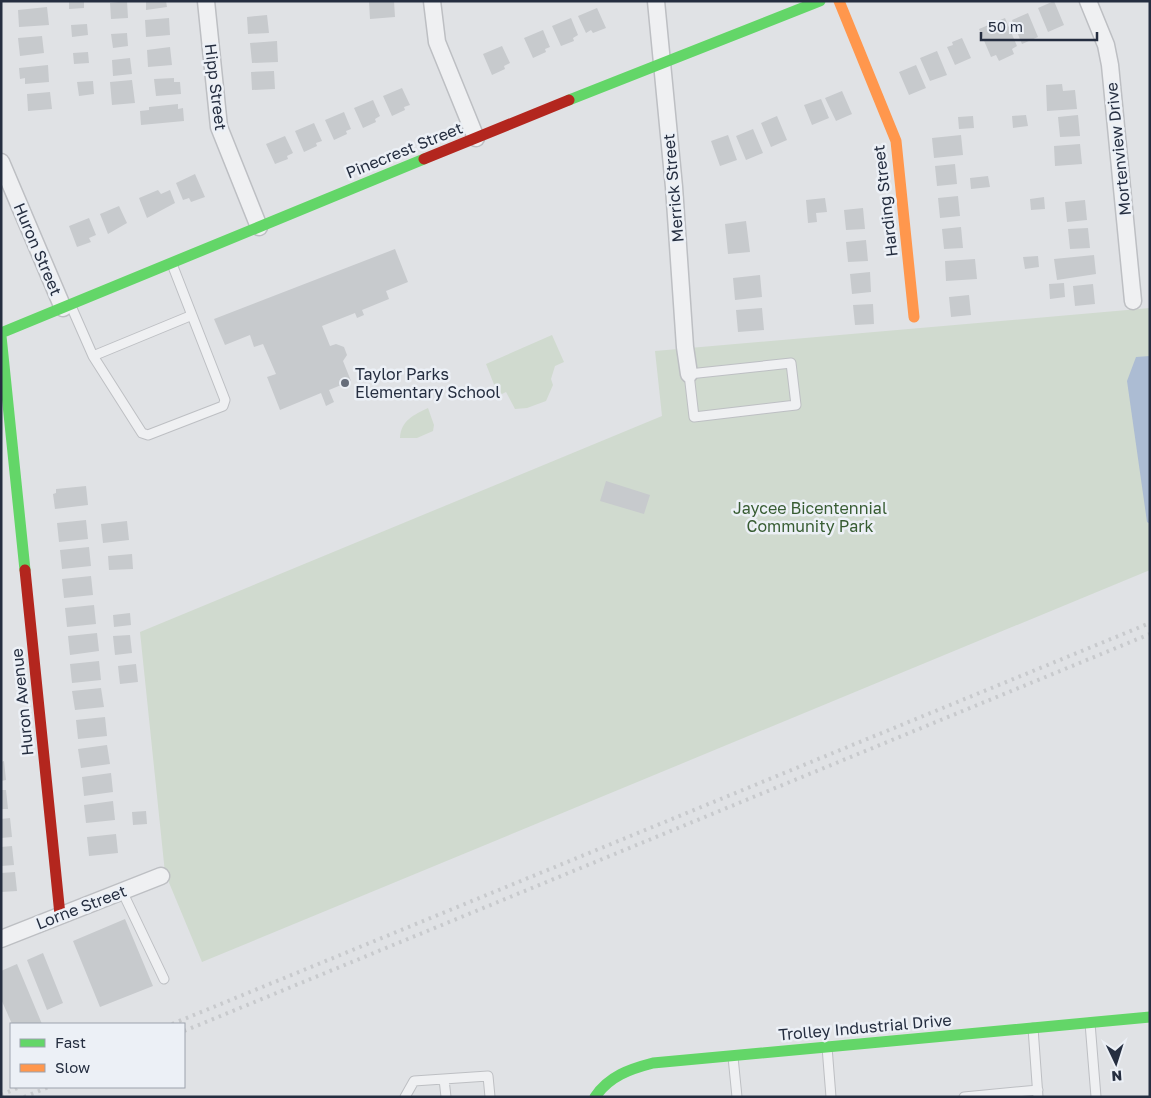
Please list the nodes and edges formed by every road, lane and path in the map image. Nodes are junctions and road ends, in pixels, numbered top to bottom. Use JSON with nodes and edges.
{"nodes":[{"id":1,"x":206,"y":1,"type":"edge"},
{"id":2,"x":432,"y":1,"type":"edge"},
{"id":3,"x":656,"y":1,"type":"edge"},
{"id":4,"x":820,"y":1,"type":"edge"},
{"id":5,"x":839,"y":1,"type":"edge"},
{"id":6,"x":1088,"y":1,"type":"edge"},
{"id":7,"x":662,"y":62,"type":"junction"},
{"id":8,"x":476,"y":138,"type":"junction"},
{"id":9,"x":1,"y":162,"type":"edge"},
{"id":10,"x":259,"y":227,"type":"junction"},
{"id":11,"x":171,"y":262,"type":"junction"},
{"id":12,"x":1133,"y":301,"type":"dead end"},
{"id":13,"x":67,"y":306,"type":"junction"},
{"id":14,"x":190,"y":316,"type":"junction"},
{"id":15,"x":914,"y":317,"type":"dead end"},
{"id":16,"x":1,"y":335,"type":"edge"},
{"id":17,"x":92,"y":356,"type":"junction"},
{"id":18,"x":689,"y":374,"type":"junction"},
{"id":19,"x":161,"y":876,"type":"dead end"},
{"id":20,"x":122,"y":892,"type":"junction"},
{"id":21,"x":60,"y":916,"type":"junction"},
{"id":22,"x":1,"y":939,"type":"edge"},
{"id":23,"x":164,"y":979,"type":"dead end"},
{"id":24,"x":1150,"y":1017,"type":"edge"},
{"id":25,"x":1090,"y":1022,"type":"junction"},
{"id":26,"x":1033,"y":1028,"type":"junction"},
{"id":27,"x":827,"y":1047,"type":"junction"},
{"id":28,"x":733,"y":1056,"type":"junction"},
{"id":29,"x":444,"y":1079,"type":"junction"},
{"id":30,"x":1038,"y":1094,"type":"edge"},
{"id":31,"x":405,"y":1097,"type":"edge"},
{"id":32,"x":446,"y":1097,"type":"edge"},
{"id":33,"x":490,"y":1097,"type":"edge"},
{"id":34,"x":595,"y":1097,"type":"edge"},
{"id":35,"x":737,"y":1097,"type":"edge"},
{"id":36,"x":831,"y":1097,"type":"edge"},
{"id":37,"x":964,"y":1097,"type":"edge"},
{"id":38,"x":1096,"y":1097,"type":"edge"}],
"edges":[{"from":1,"to":10,"type":"street","name":"Hipp Street"},
{"from":2,"to":8,"type":"street"},
{"from":3,"to":7,"type":"street","name":"Merrick Street"},
{"from":4,"to":7,"type":"street","name":"Pinecrest Street"},
{"from":5,"to":15,"type":"street","name":"Harding Street"},
{"from":6,"to":12,"type":"street","name":"Mortenview Drive"},
{"from":7,"to":8,"type":"street","name":"Pinecrest Street"},
{"from":7,"to":18,"type":"street","name":"Merrick Street"},
{"from":8,"to":10,"type":"street","name":"Pinecrest Street"},
{"from":9,"to":13,"type":"street","name":"Huron Street"},
{"from":10,"to":11,"type":"street","name":"Pinecrest Street"},
{"from":11,"to":13,"type":"street","name":"Pinecrest Street"},
{"from":11,"to":14,"type":"lane"},
{"from":13,"to":16,"type":"street","name":"Pinecrest Street"},
{"from":13,"to":17,"type":"lane"},
{"from":14,"to":17,"type":"lane"},
{"from":14,"to":17,"type":"lane"},
{"from":16,"to":21,"type":"street","name":"Huron Avenue"},
{"from":18,"to":18,"type":"lane"},
{"from":19,"to":20,"type":"street","name":"Lorne Street"},
{"from":20,"to":21,"type":"street","name":"Lorne Street"},
{"from":20,"to":23,"type":"lane"},
{"from":21,"to":22,"type":"street","name":"Lorne Street"},
{"from":24,"to":25,"type":"street","name":"Trolley Industrial Drive"},
{"from":25,"to":26,"type":"street","name":"Trolley Industrial Drive"},
{"from":25,"to":38,"type":"lane"},
{"from":26,"to":27,"type":"street","name":"Trolley Industrial Drive"},
{"from":26,"to":30,"type":"lane"},
{"from":27,"to":28,"type":"street","name":"Trolley Industrial Drive"},
{"from":27,"to":36,"type":"lane"},
{"from":28,"to":34,"type":"street","name":"Trolley Industrial Drive"},
{"from":28,"to":35,"type":"lane"},
{"from":29,"to":31,"type":"lane"},
{"from":29,"to":32,"type":"lane"},
{"from":29,"to":33,"type":"lane"},
{"from":30,"to":37,"type":"lane"}]}
